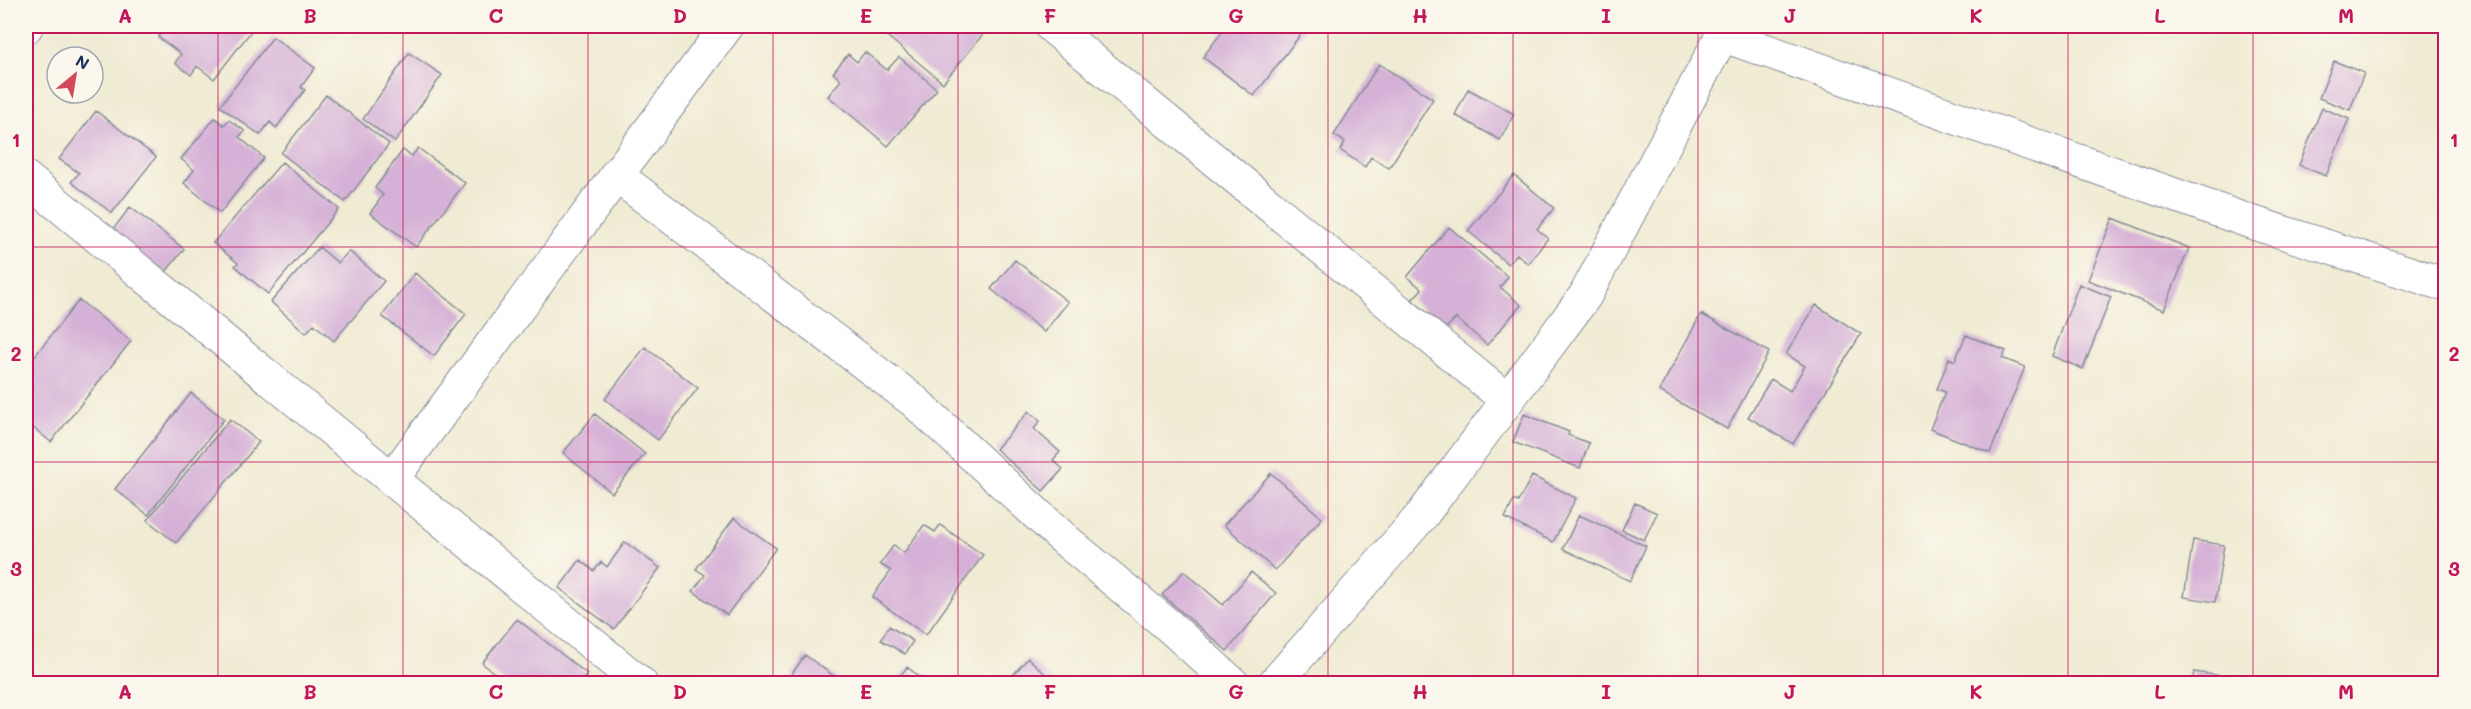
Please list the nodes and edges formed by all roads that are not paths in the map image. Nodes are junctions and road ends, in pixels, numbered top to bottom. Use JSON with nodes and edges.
{"nodes":[{"id":1,"x":727,"y":26,"type":"edge"},
{"id":2,"x":1051,"y":26,"type":"edge"},
{"id":3,"x":1724,"y":30,"type":"edge"},
{"id":4,"x":616,"y":175,"type":"junction"},
{"id":5,"x":26,"y":178,"type":"edge"},
{"id":6,"x":2445,"y":285,"type":"edge"},
{"id":7,"x":1507,"y":400,"type":"junction"},
{"id":8,"x":392,"y":479,"type":"junction"},
{"id":9,"x":641,"y":684,"type":"edge"},
{"id":10,"x":1233,"y":684,"type":"edge"},
{"id":11,"x":1274,"y":684,"type":"edge"}],
"edges":[{"from":1,"to":4,"type":"street"},
{"from":2,"to":7,"type":"street"},
{"from":3,"to":6,"type":"street"},
{"from":3,"to":7,"type":"street"},
{"from":4,"to":8,"type":"street"},
{"from":4,"to":10,"type":"street"},
{"from":5,"to":8,"type":"street"},
{"from":7,"to":11,"type":"street"},
{"from":8,"to":9,"type":"street"}]}
